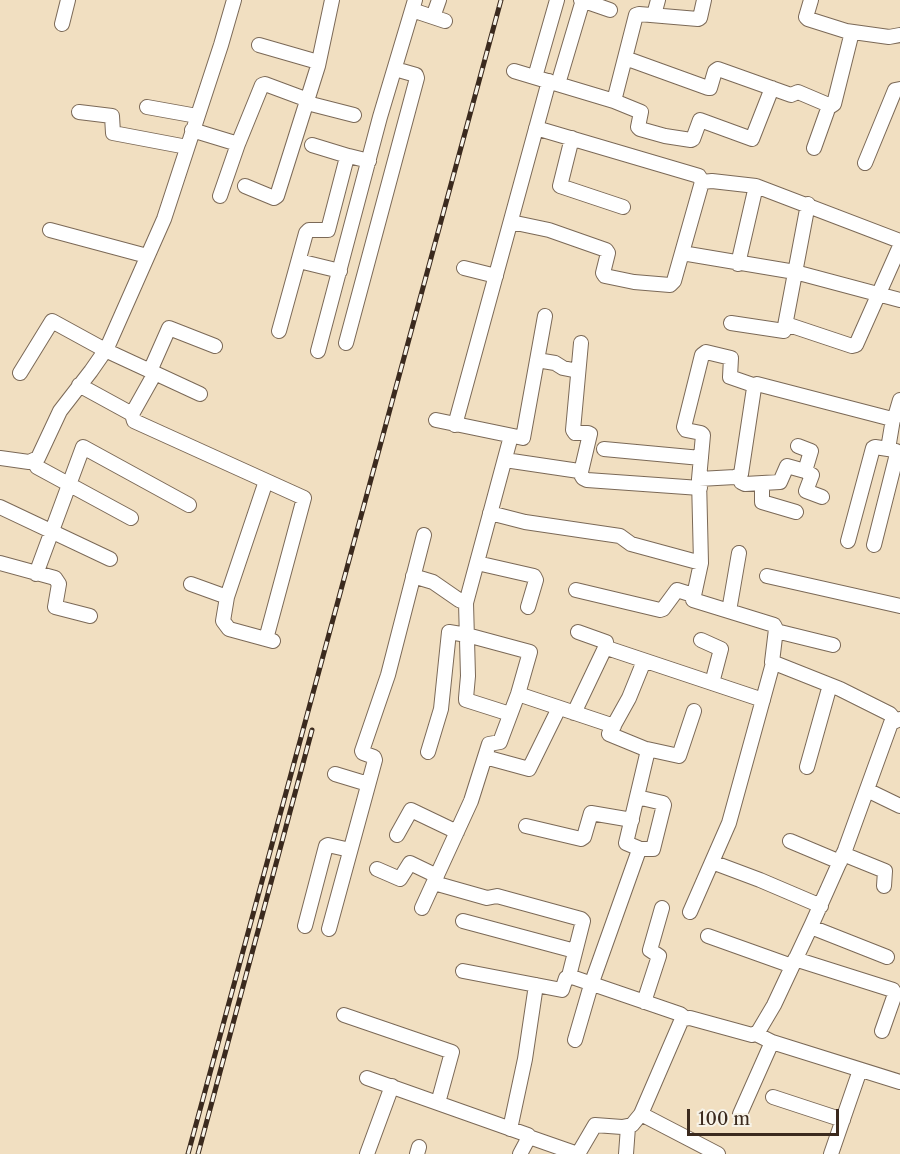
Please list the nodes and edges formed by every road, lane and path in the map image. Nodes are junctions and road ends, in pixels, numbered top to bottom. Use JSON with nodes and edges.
{"nodes":[{"id":1,"x":68,"y":0,"type":"edge"},
{"id":2,"x":234,"y":0,"type":"edge"},
{"id":3,"x":332,"y":0,"type":"edge"},
{"id":4,"x":439,"y":0,"type":"edge"},
{"id":5,"x":557,"y":0,"type":"edge"},
{"id":6,"x":582,"y":0,"type":"edge"},
{"id":7,"x":658,"y":0,"type":"edge"},
{"id":8,"x":704,"y":0,"type":"edge"},
{"id":9,"x":811,"y":0,"type":"edge"},
{"id":10,"x":414,"y":5,"type":"edge"},
{"id":11,"x":610,"y":10,"type":"dead end"},
{"id":12,"x":654,"y":15,"type":"junction"},
{"id":13,"x":62,"y":24,"type":"dead end"},
{"id":14,"x":852,"y":32,"type":"junction"},
{"id":15,"x":900,"y":35,"type":"edge"},
{"id":16,"x":259,"y":45,"type":"dead end"},
{"id":17,"x":625,"y":58,"type":"junction"},
{"id":18,"x":318,"y":62,"type":"junction"},
{"id":19,"x":394,"y":69,"type":"junction"},
{"id":20,"x":514,"y":71,"type":"dead end"},
{"id":21,"x":547,"y":81,"type":"junction"},
{"id":22,"x":772,"y":88,"type":"junction"},
{"id":23,"x":900,"y":89,"type":"edge"},
{"id":24,"x":307,"y":101,"type":"junction"},
{"id":25,"x":614,"y":101,"type":"junction"},
{"id":26,"x":829,"y":106,"type":"junction"},
{"id":27,"x":147,"y":107,"type":"dead end"},
{"id":28,"x":79,"y":112,"type":"dead end"},
{"id":29,"x":354,"y":116,"type":"dead end"},
{"id":30,"x":195,"y":123,"type":"junction"},
{"id":31,"x":536,"y":128,"type":"junction"},
{"id":32,"x":572,"y":138,"type":"junction"},
{"id":33,"x":238,"y":144,"type":"junction"},
{"id":34,"x":312,"y":145,"type":"dead end"},
{"id":35,"x":187,"y":147,"type":"junction"},
{"id":36,"x":814,"y":148,"type":"dead end"},
{"id":37,"x":348,"y":156,"type":"junction"},
{"id":38,"x":369,"y":161,"type":"junction"},
{"id":39,"x":865,"y":164,"type":"dead end"},
{"id":40,"x":702,"y":182,"type":"junction"},
{"id":41,"x":245,"y":186,"type":"dead end"},
{"id":42,"x":756,"y":186,"type":"junction"},
{"id":43,"x":220,"y":196,"type":"dead end"},
{"id":44,"x":807,"y":204,"type":"junction"},
{"id":45,"x":623,"y":207,"type":"dead end"},
{"id":46,"x":511,"y":222,"type":"junction"},
{"id":47,"x":50,"y":230,"type":"dead end"},
{"id":48,"x":900,"y":246,"type":"edge"},
{"id":49,"x":682,"y":253,"type":"junction"},
{"id":50,"x":147,"y":256,"type":"junction"},
{"id":51,"x":299,"y":261,"type":"junction"},
{"id":52,"x":738,"y":264,"type":"junction"},
{"id":53,"x":464,"y":268,"type":"dead end"},
{"id":54,"x":340,"y":271,"type":"junction"},
{"id":55,"x":795,"y":272,"type":"junction"},
{"id":56,"x":496,"y":276,"type":"junction"},
{"id":57,"x":878,"y":295,"type":"junction"},
{"id":58,"x":900,"y":300,"type":"edge"},
{"id":59,"x":544,"y":316,"type":"dead end"},
{"id":60,"x":731,"y":323,"type":"dead end"},
{"id":61,"x":786,"y":324,"type":"junction"},
{"id":62,"x":279,"y":331,"type":"dead end"},
{"id":63,"x":346,"y":343,"type":"dead end"},
{"id":64,"x":581,"y":343,"type":"dead end"},
{"id":65,"x":215,"y":346,"type":"dead end"},
{"id":66,"x":105,"y":350,"type":"junction"},
{"id":67,"x":318,"y":351,"type":"dead end"},
{"id":68,"x":537,"y":360,"type":"junction"},
{"id":69,"x":578,"y":371,"type":"junction"},
{"id":70,"x":152,"y":372,"type":"junction"},
{"id":71,"x":20,"y":374,"type":"dead end"},
{"id":72,"x":79,"y":385,"type":"junction"},
{"id":73,"x":756,"y":386,"type":"junction"},
{"id":74,"x":200,"y":394,"type":"dead end"},
{"id":75,"x":900,"y":400,"type":"edge"},
{"id":76,"x":132,"y":414,"type":"junction"},
{"id":77,"x":896,"y":419,"type":"edge"},
{"id":78,"x":436,"y":420,"type":"dead end"},
{"id":79,"x":455,"y":425,"type":"junction"},
{"id":80,"x":511,"y":436,"type":"junction"},
{"id":81,"x":798,"y":446,"type":"dead end"},
{"id":82,"x":604,"y":449,"type":"dead end"},
{"id":83,"x":888,"y":449,"type":"junction"},
{"id":84,"x":0,"y":458,"type":"edge"},
{"id":85,"x":701,"y":458,"type":"junction"},
{"id":86,"x":505,"y":460,"type":"junction"},
{"id":87,"x":34,"y":461,"type":"junction"},
{"id":88,"x":805,"y":471,"type":"junction"},
{"id":89,"x":580,"y":472,"type":"junction"},
{"id":90,"x":739,"y":476,"type":"junction"},
{"id":91,"x":896,"y":477,"type":"edge"},
{"id":92,"x":266,"y":481,"type":"junction"},
{"id":93,"x":699,"y":483,"type":"junction"},
{"id":94,"x":762,"y":483,"type":"junction"},
{"id":95,"x":69,"y":484,"type":"junction"},
{"id":96,"x":822,"y":498,"type":"dead end"},
{"id":97,"x":189,"y":505,"type":"dead end"},
{"id":98,"x":0,"y":507,"type":"edge"},
{"id":99,"x":796,"y":512,"type":"dead end"},
{"id":100,"x":490,"y":513,"type":"junction"},
{"id":101,"x":131,"y":518,"type":"dead end"},
{"id":102,"x":52,"y":530,"type":"junction"},
{"id":103,"x":424,"y":535,"type":"dead end"},
{"id":104,"x":848,"y":541,"type":"dead end"},
{"id":105,"x":874,"y":545,"type":"dead end"},
{"id":106,"x":739,"y":553,"type":"dead end"},
{"id":107,"x":110,"y":559,"type":"dead end"},
{"id":108,"x":0,"y":563,"type":"edge"},
{"id":109,"x":477,"y":563,"type":"junction"},
{"id":110,"x":701,"y":563,"type":"junction"},
{"id":111,"x":36,"y":574,"type":"junction"},
{"id":112,"x":413,"y":576,"type":"junction"},
{"id":113,"x":767,"y":576,"type":"dead end"},
{"id":114,"x":191,"y":584,"type":"dead end"},
{"id":115,"x":576,"y":590,"type":"dead end"},
{"id":116,"x":693,"y":595,"type":"junction"},
{"id":117,"x":227,"y":597,"type":"junction"},
{"id":118,"x":466,"y":603,"type":"junction"},
{"id":119,"x":900,"y":606,"type":"edge"},
{"id":120,"x":528,"y":607,"type":"dead end"},
{"id":121,"x":729,"y":611,"type":"junction"},
{"id":122,"x":90,"y":616,"type":"dead end"},
{"id":123,"x":776,"y":631,"type":"junction"},
{"id":124,"x":578,"y":632,"type":"dead end"},
{"id":125,"x":467,"y":635,"type":"junction"},
{"id":126,"x":701,"y":640,"type":"dead end"},
{"id":127,"x":833,"y":645,"type":"dead end"},
{"id":128,"x":607,"y":648,"type":"junction"},
{"id":129,"x":644,"y":661,"type":"junction"},
{"id":130,"x":773,"y":663,"type":"junction"},
{"id":131,"x":711,"y":683,"type":"junction"},
{"id":132,"x":830,"y":685,"type":"junction"},
{"id":133,"x":518,"y":694,"type":"junction"},
{"id":134,"x":763,"y":700,"type":"junction"},
{"id":135,"x":559,"y":708,"type":"junction"},
{"id":136,"x":694,"y":711,"type":"dead end"},
{"id":137,"x":574,"y":713,"type":"junction"},
{"id":138,"x":510,"y":714,"type":"junction"},
{"id":139,"x":898,"y":719,"type":"edge"},
{"id":140,"x":614,"y":726,"type":"junction"},
{"id":141,"x":647,"y":749,"type":"junction"},
{"id":142,"x":429,"y":752,"type":"dead end"},
{"id":143,"x":485,"y":757,"type":"junction"},
{"id":144,"x":807,"y":767,"type":"dead end"},
{"id":145,"x":335,"y":774,"type":"dead end"},
{"id":146,"x":368,"y":784,"type":"junction"},
{"id":147,"x":867,"y":790,"type":"junction"},
{"id":148,"x":637,"y":797,"type":"junction"},
{"id":149,"x":900,"y":806,"type":"edge"},
{"id":150,"x":632,"y":820,"type":"junction"},
{"id":151,"x":526,"y":826,"type":"dead end"},
{"id":152,"x":457,"y":832,"type":"junction"},
{"id":153,"x":397,"y":835,"type":"dead end"},
{"id":154,"x":790,"y":841,"type":"dead end"},
{"id":155,"x":639,"y":849,"type":"junction"},
{"id":156,"x":350,"y":850,"type":"junction"},
{"id":157,"x":842,"y":858,"type":"junction"},
{"id":158,"x":712,"y":862,"type":"junction"},
{"id":159,"x":377,"y":869,"type":"dead end"},
{"id":160,"x":436,"y":880,"type":"junction"},
{"id":161,"x":884,"y":886,"type":"dead end"},
{"id":162,"x":821,"y":906,"type":"junction"},
{"id":163,"x":422,"y":908,"type":"dead end"},
{"id":164,"x":662,"y":908,"type":"dead end"},
{"id":165,"x":690,"y":912,"type":"dead end"},
{"id":166,"x":463,"y":921,"type":"dead end"},
{"id":167,"x":305,"y":926,"type":"dead end"},
{"id":168,"x":811,"y":927,"type":"junction"},
{"id":169,"x":329,"y":929,"type":"dead end"},
{"id":170,"x":708,"y":936,"type":"dead end"},
{"id":171,"x":575,"y":951,"type":"junction"},
{"id":172,"x":887,"y":957,"type":"dead end"},
{"id":173,"x":794,"y":962,"type":"junction"},
{"id":174,"x":463,"y":971,"type":"dead end"},
{"id":175,"x":569,"y":976,"type":"junction"},
{"id":176,"x":536,"y":985,"type":"junction"},
{"id":177,"x":591,"y":985,"type":"junction"},
{"id":178,"x":644,"y":1002,"type":"junction"},
{"id":179,"x":344,"y":1015,"type":"dead end"},
{"id":180,"x":685,"y":1018,"type":"junction"},
{"id":181,"x":882,"y":1031,"type":"dead end"},
{"id":182,"x":756,"y":1034,"type":"junction"},
{"id":183,"x":575,"y":1040,"type":"dead end"},
{"id":184,"x":772,"y":1042,"type":"junction"},
{"id":185,"x":860,"y":1070,"type":"junction"},
{"id":186,"x":367,"y":1078,"type":"dead end"},
{"id":187,"x":900,"y":1082,"type":"edge"},
{"id":188,"x":392,"y":1086,"type":"junction"},
{"id":189,"x":773,"y":1097,"type":"dead end"},
{"id":190,"x":438,"y":1103,"type":"junction"},
{"id":191,"x":641,"y":1114,"type":"junction"},
{"id":192,"x":740,"y":1114,"type":"dead end"},
{"id":193,"x":843,"y":1120,"type":"junction"},
{"id":194,"x":628,"y":1127,"type":"junction"},
{"id":195,"x":510,"y":1129,"type":"junction"},
{"id":196,"x":530,"y":1138,"type":"junction"},
{"id":197,"x":367,"y":1154,"type":"edge"},
{"id":198,"x":520,"y":1154,"type":"edge"},
{"id":199,"x":626,"y":1154,"type":"edge"},
{"id":200,"x":718,"y":1154,"type":"edge"},
{"id":201,"x":831,"y":1154,"type":"edge"}],
"edges":[{"from":1,"to":13,"type":"street"},
{"from":2,"to":30,"type":"street"},
{"from":3,"to":18,"type":"street"},
{"from":4,"to":10,"type":"street"},
{"from":5,"to":21,"type":"street"},
{"from":6,"to":11,"type":"street"},
{"from":6,"to":21,"type":"street"},
{"from":7,"to":12,"type":"street"},
{"from":8,"to":12,"type":"street"},
{"from":9,"to":14,"type":"street"},
{"from":10,"to":19,"type":"street"},
{"from":12,"to":17,"type":"street"},
{"from":14,"to":15,"type":"street"},
{"from":14,"to":26,"type":"street"},
{"from":16,"to":18,"type":"street"},
{"from":17,"to":22,"type":"street"},
{"from":17,"to":25,"type":"street"},
{"from":18,"to":24,"type":"street"},
{"from":19,"to":38,"type":"street"},
{"from":19,"to":63,"type":"street"},
{"from":20,"to":21,"type":"street"},
{"from":21,"to":25,"type":"street"},
{"from":21,"to":31,"type":"street"},
{"from":22,"to":25,"type":"street"},
{"from":22,"to":26,"type":"street"},
{"from":23,"to":39,"type":"street"},
{"from":24,"to":29,"type":"street"},
{"from":24,"to":33,"type":"street"},
{"from":24,"to":41,"type":"street"},
{"from":26,"to":36,"type":"street"},
{"from":27,"to":30,"type":"street"},
{"from":28,"to":35,"type":"street"},
{"from":30,"to":33,"type":"street"},
{"from":30,"to":35,"type":"street"},
{"from":31,"to":32,"type":"street"},
{"from":31,"to":46,"type":"street"},
{"from":32,"to":40,"type":"street"},
{"from":32,"to":45,"type":"street"},
{"from":33,"to":43,"type":"street"},
{"from":34,"to":37,"type":"street"},
{"from":35,"to":50,"type":"street"},
{"from":37,"to":38,"type":"street"},
{"from":37,"to":51,"type":"street"},
{"from":38,"to":54,"type":"street"},
{"from":40,"to":42,"type":"street"},
{"from":40,"to":49,"type":"street"},
{"from":42,"to":44,"type":"street"},
{"from":42,"to":52,"type":"street"},
{"from":44,"to":48,"type":"street"},
{"from":44,"to":55,"type":"street"},
{"from":46,"to":49,"type":"street"},
{"from":46,"to":56,"type":"street"},
{"from":47,"to":50,"type":"street"},
{"from":48,"to":57,"type":"street"},
{"from":49,"to":52,"type":"street"},
{"from":50,"to":66,"type":"street"},
{"from":51,"to":54,"type":"street"},
{"from":51,"to":62,"type":"street"},
{"from":52,"to":55,"type":"street"},
{"from":53,"to":56,"type":"street"},
{"from":54,"to":67,"type":"street"},
{"from":55,"to":57,"type":"street"},
{"from":55,"to":61,"type":"street"},
{"from":56,"to":79,"type":"street"},
{"from":57,"to":58,"type":"street"},
{"from":57,"to":61,"type":"street"},
{"from":59,"to":68,"type":"street"},
{"from":60,"to":61,"type":"street"},
{"from":64,"to":69,"type":"street"},
{"from":65,"to":70,"type":"street"},
{"from":66,"to":70,"type":"street"},
{"from":66,"to":71,"type":"street"},
{"from":66,"to":72,"type":"street"},
{"from":68,"to":69,"type":"street"},
{"from":68,"to":80,"type":"street"},
{"from":69,"to":89,"type":"street"},
{"from":70,"to":74,"type":"street"},
{"from":70,"to":76,"type":"street"},
{"from":72,"to":76,"type":"street"},
{"from":72,"to":87,"type":"street"},
{"from":73,"to":77,"type":"street"},
{"from":73,"to":85,"type":"street"},
{"from":73,"to":90,"type":"street"},
{"from":75,"to":77,"type":"street"},
{"from":76,"to":92,"type":"street"},
{"from":77,"to":83,"type":"street"},
{"from":78,"to":79,"type":"street"},
{"from":79,"to":80,"type":"street"},
{"from":80,"to":86,"type":"street"},
{"from":81,"to":88,"type":"street"},
{"from":82,"to":85,"type":"street"},
{"from":83,"to":91,"type":"street"},
{"from":83,"to":104,"type":"street"},
{"from":84,"to":87,"type":"street"},
{"from":85,"to":93,"type":"street"},
{"from":86,"to":89,"type":"street"},
{"from":86,"to":100,"type":"street"},
{"from":87,"to":95,"type":"street"},
{"from":88,"to":94,"type":"street"},
{"from":88,"to":96,"type":"street"},
{"from":89,"to":93,"type":"street"},
{"from":90,"to":93,"type":"street"},
{"from":90,"to":94,"type":"street"},
{"from":91,"to":105,"type":"street"},
{"from":92,"to":117,"type":"street"},
{"from":92,"to":117,"type":"street"},
{"from":93,"to":110,"type":"street"},
{"from":94,"to":99,"type":"street"},
{"from":95,"to":97,"type":"street"},
{"from":95,"to":101,"type":"street"},
{"from":95,"to":102,"type":"street"},
{"from":98,"to":102,"type":"street"},
{"from":100,"to":109,"type":"street"},
{"from":100,"to":110,"type":"street"},
{"from":102,"to":107,"type":"street"},
{"from":102,"to":111,"type":"street"},
{"from":103,"to":112,"type":"street"},
{"from":106,"to":121,"type":"street"},
{"from":108,"to":111,"type":"street"},
{"from":109,"to":118,"type":"street"},
{"from":109,"to":120,"type":"street"},
{"from":110,"to":116,"type":"street"},
{"from":111,"to":122,"type":"street"},
{"from":112,"to":118,"type":"street"},
{"from":112,"to":146,"type":"street"},
{"from":113,"to":119,"type":"street"},
{"from":114,"to":117,"type":"street"},
{"from":115,"to":116,"type":"street"},
{"from":116,"to":121,"type":"street"},
{"from":118,"to":125,"type":"street"},
{"from":121,"to":123,"type":"street"},
{"from":123,"to":127,"type":"street"},
{"from":123,"to":130,"type":"street"},
{"from":124,"to":128,"type":"street"},
{"from":125,"to":133,"type":"street"},
{"from":125,"to":138,"type":"street"},
{"from":125,"to":142,"type":"street"},
{"from":126,"to":131,"type":"street"},
{"from":128,"to":129,"type":"street"},
{"from":128,"to":137,"type":"street"},
{"from":129,"to":131,"type":"street"},
{"from":129,"to":140,"type":"street"},
{"from":130,"to":132,"type":"street"},
{"from":130,"to":134,"type":"street"},
{"from":131,"to":134,"type":"street"},
{"from":132,"to":139,"type":"street"},
{"from":132,"to":144,"type":"street"},
{"from":133,"to":135,"type":"street"},
{"from":133,"to":138,"type":"street"},
{"from":134,"to":158,"type":"street"},
{"from":135,"to":137,"type":"street"},
{"from":135,"to":143,"type":"street"},
{"from":136,"to":141,"type":"street"},
{"from":137,"to":140,"type":"street"},
{"from":138,"to":143,"type":"street"},
{"from":139,"to":147,"type":"street"},
{"from":140,"to":141,"type":"street"},
{"from":141,"to":148,"type":"street"},
{"from":143,"to":152,"type":"street"},
{"from":145,"to":146,"type":"street"},
{"from":146,"to":156,"type":"street"},
{"from":147,"to":149,"type":"street"},
{"from":147,"to":157,"type":"street"},
{"from":148,"to":150,"type":"street"},
{"from":148,"to":155,"type":"street"},
{"from":150,"to":151,"type":"street"},
{"from":150,"to":155,"type":"street"},
{"from":152,"to":153,"type":"street"},
{"from":152,"to":160,"type":"street"},
{"from":154,"to":157,"type":"street"},
{"from":155,"to":177,"type":"street"},
{"from":156,"to":167,"type":"street"},
{"from":156,"to":169,"type":"street"},
{"from":157,"to":161,"type":"street"},
{"from":157,"to":162,"type":"street"},
{"from":158,"to":162,"type":"street"},
{"from":158,"to":165,"type":"street"},
{"from":159,"to":160,"type":"street"},
{"from":160,"to":163,"type":"street"},
{"from":160,"to":171,"type":"street"},
{"from":162,"to":168,"type":"street"},
{"from":164,"to":178,"type":"street"},
{"from":166,"to":171,"type":"street"},
{"from":168,"to":172,"type":"street"},
{"from":168,"to":173,"type":"street"},
{"from":170,"to":173,"type":"street"},
{"from":171,"to":175,"type":"street"},
{"from":173,"to":181,"type":"street"},
{"from":173,"to":182,"type":"street"},
{"from":174,"to":176,"type":"street"},
{"from":175,"to":176,"type":"street"},
{"from":175,"to":177,"type":"street"},
{"from":176,"to":195,"type":"street"},
{"from":177,"to":178,"type":"street"},
{"from":177,"to":183,"type":"street"},
{"from":178,"to":180,"type":"street"},
{"from":179,"to":190,"type":"street"},
{"from":180,"to":182,"type":"street"},
{"from":180,"to":191,"type":"street"},
{"from":182,"to":184,"type":"street"},
{"from":184,"to":185,"type":"street"},
{"from":184,"to":192,"type":"street"},
{"from":185,"to":187,"type":"street"},
{"from":185,"to":193,"type":"street"},
{"from":186,"to":188,"type":"street"},
{"from":188,"to":190,"type":"street"},
{"from":188,"to":197,"type":"street"},
{"from":189,"to":193,"type":"street"},
{"from":190,"to":195,"type":"street"},
{"from":191,"to":194,"type":"street"},
{"from":191,"to":200,"type":"street"},
{"from":193,"to":201,"type":"street"},
{"from":194,"to":196,"type":"street"},
{"from":194,"to":199,"type":"street"},
{"from":195,"to":196,"type":"street"},
{"from":196,"to":198,"type":"street"}]}
